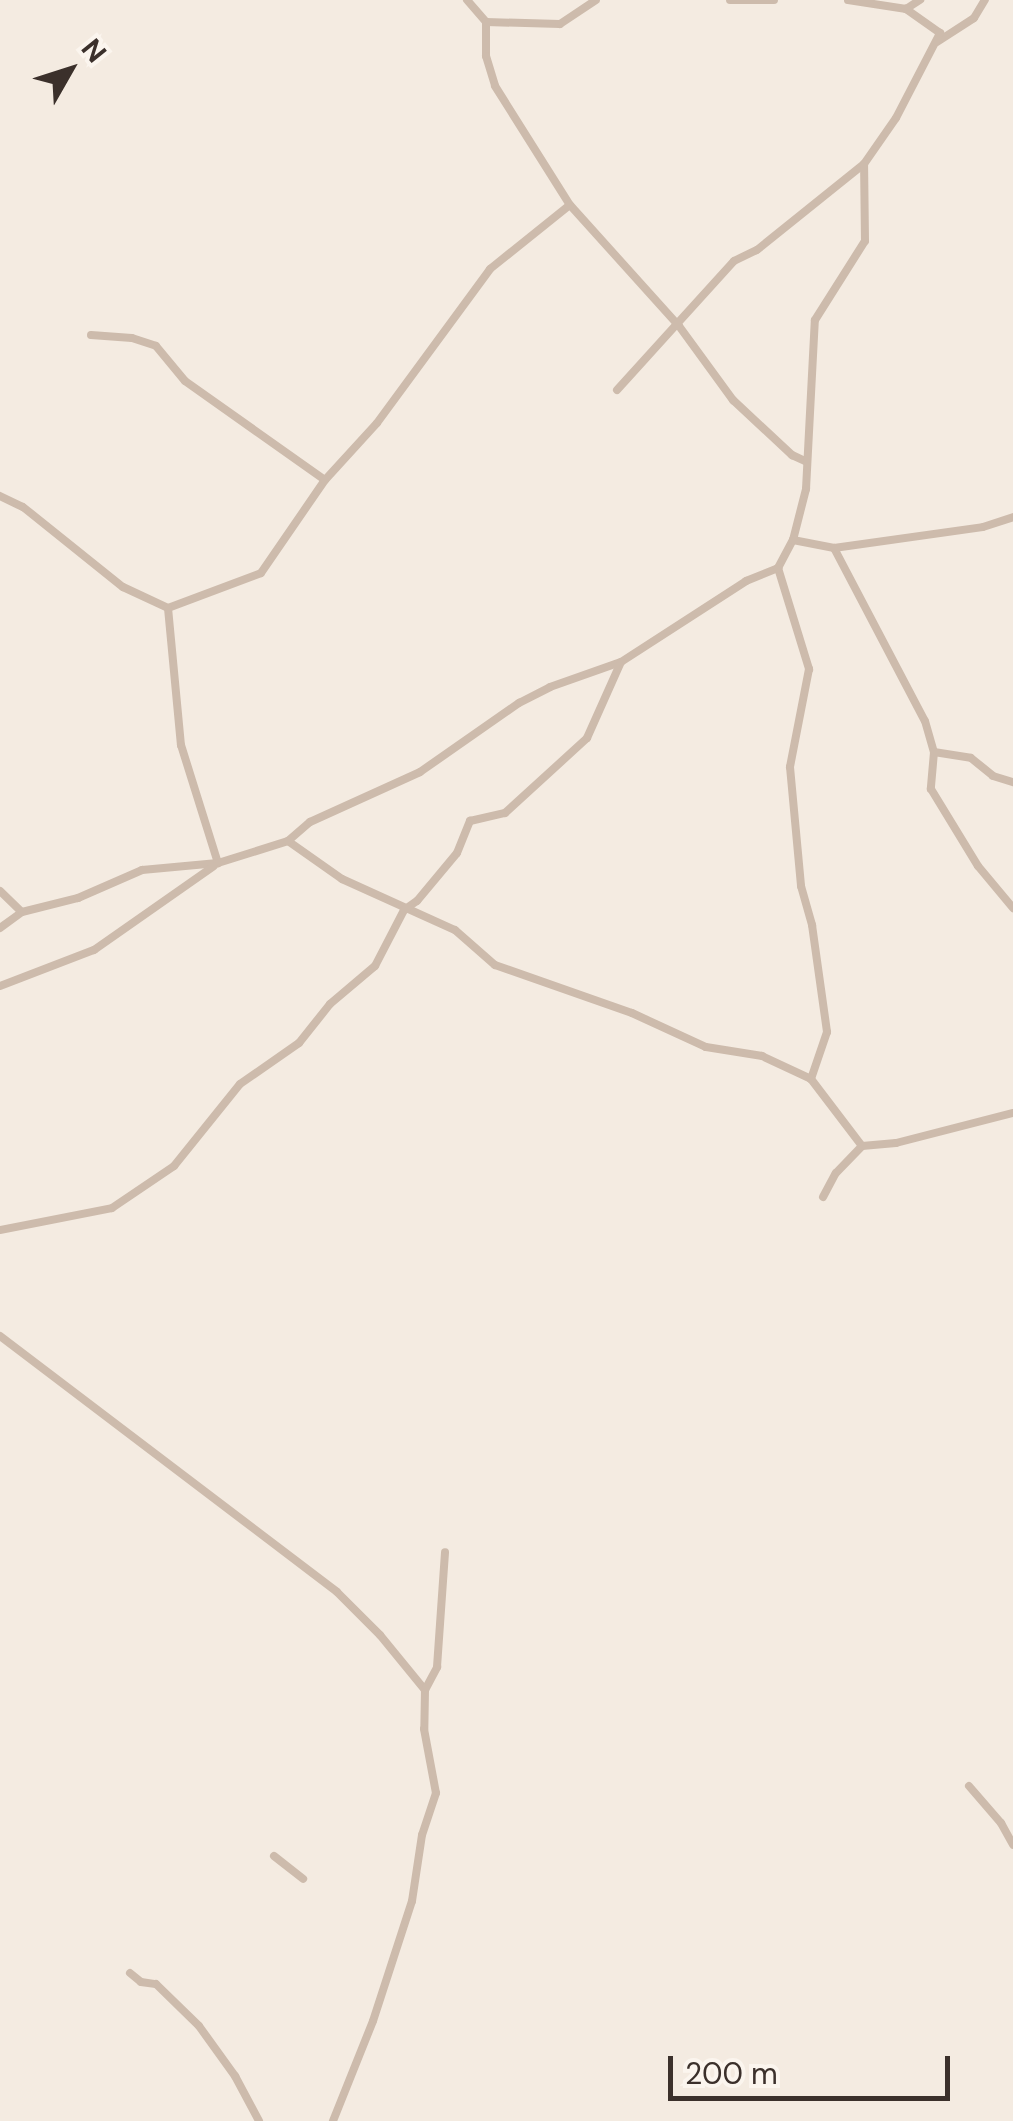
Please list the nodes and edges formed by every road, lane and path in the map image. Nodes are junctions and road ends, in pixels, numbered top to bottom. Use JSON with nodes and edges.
{"nodes":[{"id":1,"x":466,"y":0,"type":"edge"},
{"id":2,"x":596,"y":0,"type":"edge"},
{"id":3,"x":730,"y":0,"type":"edge"},
{"id":4,"x":774,"y":0,"type":"edge"},
{"id":5,"x":848,"y":0,"type":"edge"},
{"id":6,"x":920,"y":0,"type":"edge"},
{"id":7,"x":985,"y":0,"type":"edge"},
{"id":8,"x":755,"y":1,"type":"edge"},
{"id":9,"x":906,"y":9,"type":"junction"},
{"id":10,"x":486,"y":22,"type":"junction"},
{"id":11,"x":934,"y":44,"type":"junction"},
{"id":12,"x":864,"y":164,"type":"junction"},
{"id":13,"x":570,"y":205,"type":"junction"},
{"id":14,"x":679,"y":326,"type":"junction"},
{"id":15,"x":91,"y":335,"type":"dead end"},
{"id":16,"x":617,"y":390,"type":"dead end"},
{"id":17,"x":805,"y":461,"type":"junction"},
{"id":18,"x":324,"y":480,"type":"junction"},
{"id":19,"x":0,"y":496,"type":"edge"},
{"id":20,"x":1013,"y":517,"type":"edge"},
{"id":21,"x":793,"y":540,"type":"junction"},
{"id":22,"x":834,"y":548,"type":"junction"},
{"id":23,"x":778,"y":568,"type":"junction"},
{"id":24,"x":168,"y":608,"type":"junction"},
{"id":25,"x":622,"y":662,"type":"junction"},
{"id":26,"x":934,"y":752,"type":"junction"},
{"id":27,"x":1013,"y":782,"type":"edge"},
{"id":28,"x":288,"y":841,"type":"junction"},
{"id":29,"x":218,"y":863,"type":"junction"},
{"id":30,"x":0,"y":892,"type":"edge"},
{"id":31,"x":1013,"y":908,"type":"edge"},
{"id":32,"x":404,"y":910,"type":"junction"},
{"id":33,"x":22,"y":912,"type":"junction"},
{"id":34,"x":0,"y":928,"type":"edge"},
{"id":35,"x":0,"y":986,"type":"edge"},
{"id":36,"x":811,"y":1079,"type":"junction"},
{"id":37,"x":1013,"y":1113,"type":"edge"},
{"id":38,"x":862,"y":1146,"type":"junction"},
{"id":39,"x":823,"y":1198,"type":"dead end"},
{"id":40,"x":0,"y":1230,"type":"edge"},
{"id":41,"x":0,"y":1336,"type":"edge"},
{"id":42,"x":445,"y":1552,"type":"dead end"},
{"id":43,"x":425,"y":1690,"type":"junction"},
{"id":44,"x":969,"y":1786,"type":"dead end"},
{"id":45,"x":1013,"y":1845,"type":"edge"},
{"id":46,"x":274,"y":1856,"type":"dead end"},
{"id":47,"x":303,"y":1879,"type":"dead end"},
{"id":48,"x":130,"y":1973,"type":"dead end"},
{"id":49,"x":258,"y":2121,"type":"edge"},
{"id":50,"x":332,"y":2121,"type":"edge"}],
"edges":[{"from":1,"to":10,"type":"street"},
{"from":2,"to":10,"type":"street"},
{"from":3,"to":8,"type":"street"},
{"from":4,"to":8,"type":"street"},
{"from":5,"to":9,"type":"street"},
{"from":6,"to":9,"type":"street"},
{"from":7,"to":11,"type":"street"},
{"from":9,"to":11,"type":"street"},
{"from":10,"to":13,"type":"street"},
{"from":11,"to":12,"type":"street"},
{"from":12,"to":14,"type":"street"},
{"from":12,"to":17,"type":"street"},
{"from":13,"to":14,"type":"street"},
{"from":13,"to":18,"type":"street"},
{"from":14,"to":16,"type":"street"},
{"from":14,"to":17,"type":"street"},
{"from":15,"to":18,"type":"street"},
{"from":17,"to":21,"type":"street"},
{"from":18,"to":24,"type":"street"},
{"from":19,"to":24,"type":"street"},
{"from":20,"to":22,"type":"street"},
{"from":21,"to":22,"type":"street"},
{"from":21,"to":23,"type":"street"},
{"from":22,"to":26,"type":"street"},
{"from":23,"to":25,"type":"street"},
{"from":23,"to":36,"type":"street"},
{"from":24,"to":29,"type":"street"},
{"from":25,"to":28,"type":"street"},
{"from":25,"to":32,"type":"street"},
{"from":26,"to":27,"type":"street"},
{"from":26,"to":31,"type":"street"},
{"from":28,"to":29,"type":"street"},
{"from":28,"to":32,"type":"street"},
{"from":29,"to":33,"type":"street"},
{"from":29,"to":35,"type":"street"},
{"from":30,"to":33,"type":"street"},
{"from":32,"to":36,"type":"street"},
{"from":32,"to":40,"type":"street"},
{"from":33,"to":34,"type":"street"},
{"from":36,"to":38,"type":"street"},
{"from":37,"to":38,"type":"street"},
{"from":38,"to":39,"type":"street"},
{"from":41,"to":43,"type":"street"},
{"from":42,"to":43,"type":"street"},
{"from":43,"to":50,"type":"street"},
{"from":44,"to":45,"type":"street"},
{"from":46,"to":47,"type":"street"},
{"from":48,"to":49,"type":"street"}]}
